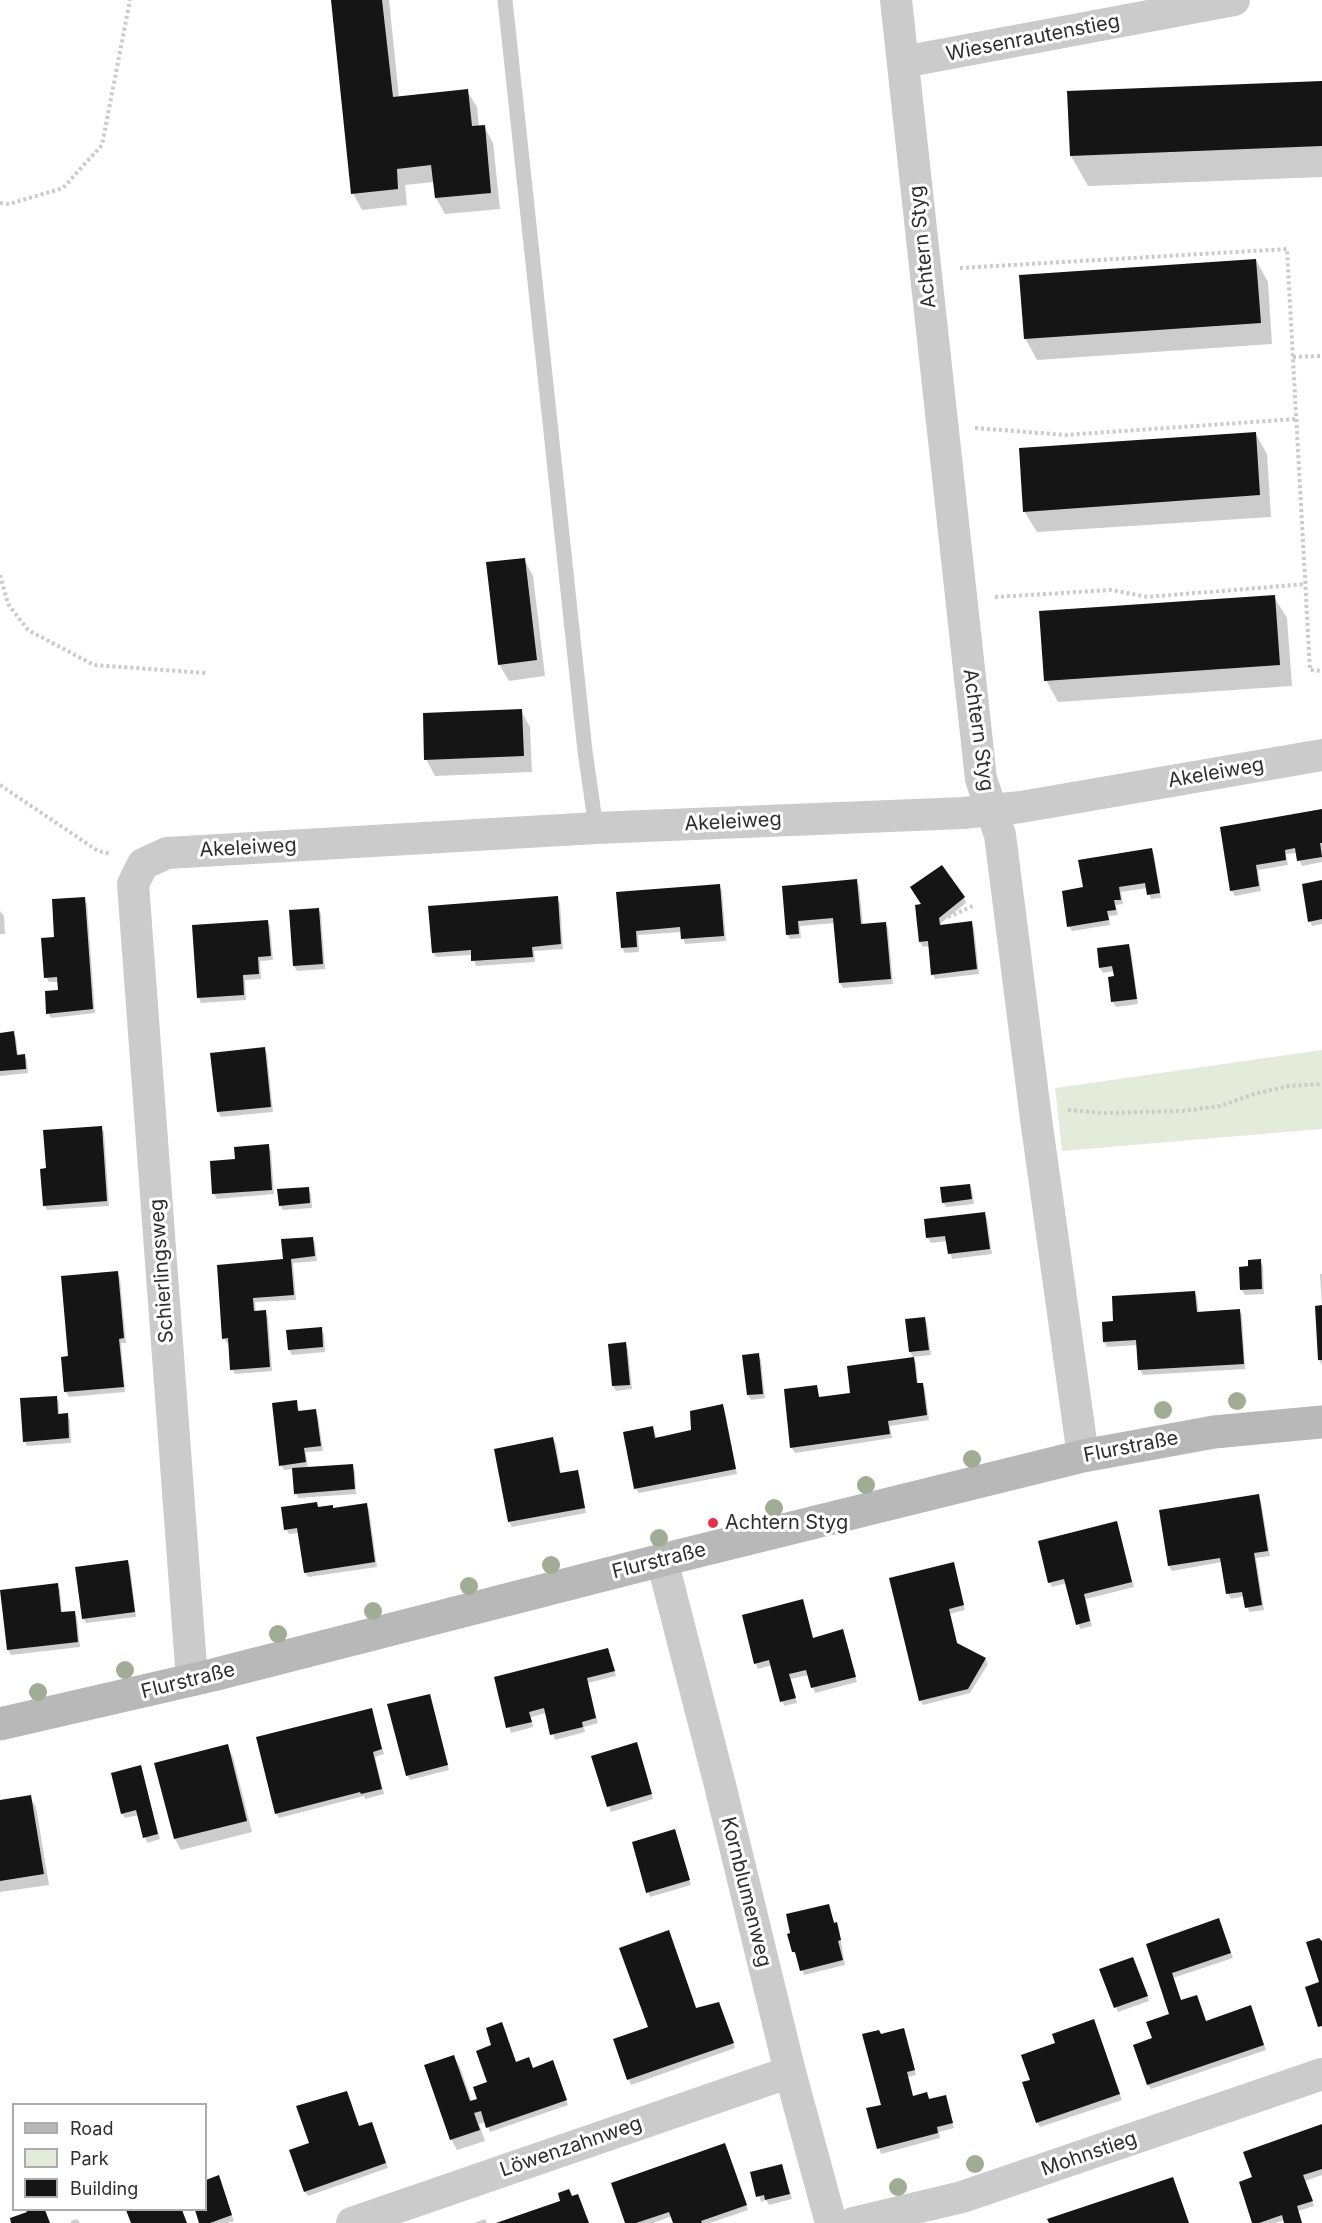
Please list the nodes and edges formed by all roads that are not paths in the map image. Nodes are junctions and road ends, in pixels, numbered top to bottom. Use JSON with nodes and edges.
{"nodes":[{"id":1,"x":505,"y":0,"type":"edge"},
{"id":2,"x":896,"y":0,"type":"edge"},
{"id":3,"x":1234,"y":0,"type":"edge"},
{"id":4,"x":903,"y":62,"type":"junction"},
{"id":5,"x":1322,"y":755,"type":"edge"},
{"id":6,"x":991,"y":810,"type":"junction"},
{"id":7,"x":597,"y":828,"type":"junction"},
{"id":8,"x":143,"y":864,"type":"joint"},
{"id":9,"x":1322,"y":1422,"type":"edge"},
{"id":10,"x":1083,"y":1456,"type":"junction"},
{"id":11,"x":662,"y":1560,"type":"junction"},
{"id":12,"x":192,"y":1680,"type":"junction"},
{"id":13,"x":0,"y":1724,"type":"edge"},
{"id":14,"x":790,"y":2072,"type":"junction"},
{"id":15,"x":1322,"y":2074,"type":"edge"},
{"id":16,"x":352,"y":2223,"type":"edge"},
{"id":17,"x":831,"y":2223,"type":"edge"},
{"id":18,"x":852,"y":2223,"type":"edge"}],
"edges":[{"from":1,"to":7,"type":"lane"},
{"from":2,"to":4,"type":"street","name":"Achtern Styg"},
{"from":3,"to":4,"type":"street","name":"Wiesenrautenstieg"},
{"from":4,"to":6,"type":"street","name":"Achtern Styg"},
{"from":5,"to":6,"type":"street","name":"Akeleiweg"},
{"from":6,"to":7,"type":"street","name":"Akeleiweg"},
{"from":6,"to":10,"type":"street","name":"Achtern Styg"},
{"from":7,"to":8,"type":"street","name":"Akeleiweg"},
{"from":8,"to":12,"type":"street","name":"Schierlingsweg"},
{"from":9,"to":10,"type":"street","name":"Flurstraße"},
{"from":10,"to":11,"type":"street","name":"Flurstraße"},
{"from":11,"to":12,"type":"street","name":"Flurstraße"},
{"from":11,"to":14,"type":"street","name":"Kornblumenweg"},
{"from":12,"to":13,"type":"street","name":"Flurstraße"},
{"from":14,"to":16,"type":"street","name":"Löwenzahnweg"},
{"from":14,"to":17,"type":"street","name":"Kornblumenweg"},
{"from":15,"to":18,"type":"street","name":"Mohnstieg"}]}
